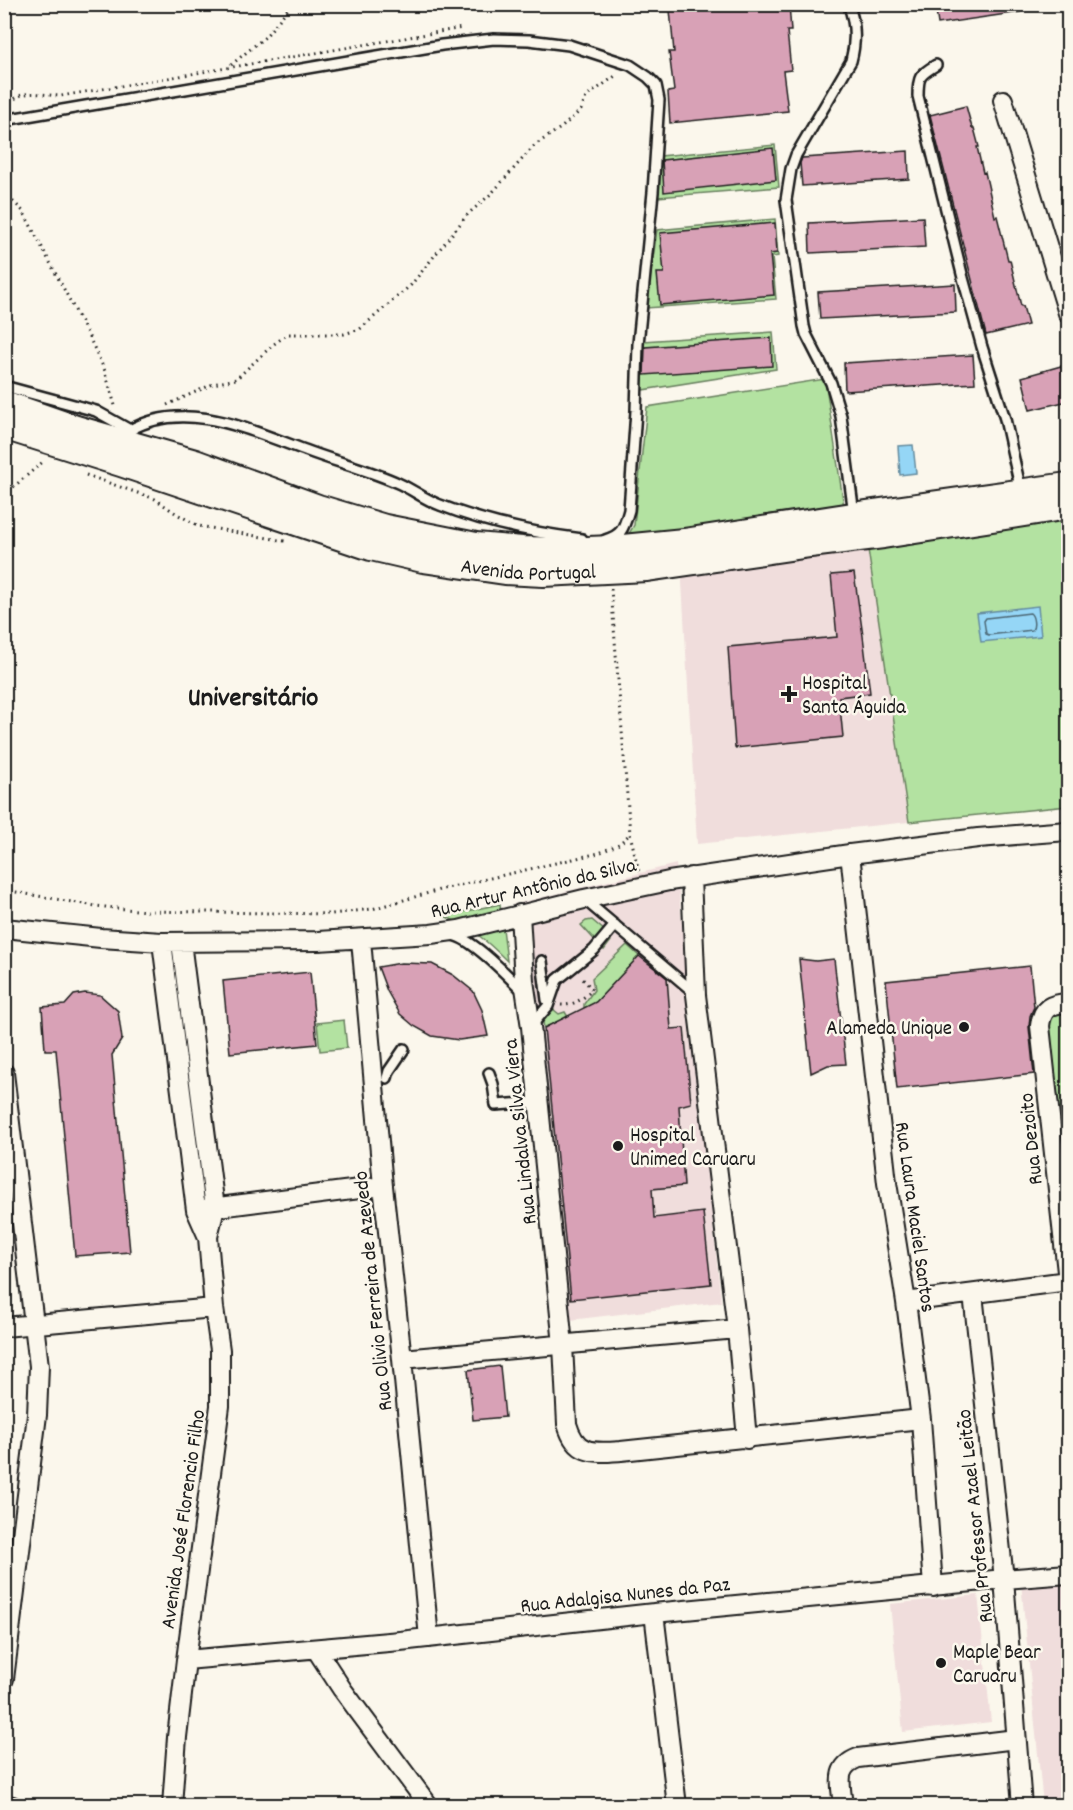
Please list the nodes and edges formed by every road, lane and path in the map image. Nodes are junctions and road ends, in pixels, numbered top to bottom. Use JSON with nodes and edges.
{"nodes":[{"id":1,"x":292,"y":4,"type":"edge"},
{"id":2,"x":848,"y":4,"type":"edge"},
{"id":3,"x":463,"y":28,"type":"dead end"},
{"id":4,"x":630,"y":65,"type":"junction"},
{"id":5,"x":936,"y":65,"type":"dead end"},
{"id":6,"x":230,"y":66,"type":"junction"},
{"id":7,"x":1003,"y":100,"type":"dead end"},
{"id":8,"x":4,"y":104,"type":"edge"},
{"id":9,"x":4,"y":120,"type":"edge"},
{"id":10,"x":4,"y":193,"type":"edge"},
{"id":11,"x":1068,"y":313,"type":"edge"},
{"id":12,"x":4,"y":386,"type":"edge"},
{"id":13,"x":4,"y":404,"type":"edge"},
{"id":14,"x":164,"y":406,"type":"dead end"},
{"id":15,"x":4,"y":426,"type":"edge"},
{"id":16,"x":125,"y":433,"type":"junction"},
{"id":17,"x":1068,"y":486,"type":"edge"},
{"id":18,"x":1022,"y":493,"type":"junction"},
{"id":19,"x":1068,"y":506,"type":"edge"},
{"id":20,"x":855,"y":516,"type":"junction"},
{"id":21,"x":506,"y":560,"type":"junction"},
{"id":22,"x":602,"y":571,"type":"junction"},
{"id":23,"x":1068,"y":831,"type":"edge"},
{"id":24,"x":630,"y":834,"type":"junction"},
{"id":25,"x":849,"y":854,"type":"junction"},
{"id":26,"x":691,"y":877,"type":"junction"},
{"id":27,"x":643,"y":885,"type":"junction"},
{"id":28,"x":4,"y":890,"type":"edge"},
{"id":29,"x":584,"y":898,"type":"junction"},
{"id":30,"x":520,"y":914,"type":"junction"},
{"id":31,"x":615,"y":925,"type":"junction"},
{"id":32,"x":4,"y":928,"type":"edge"},
{"id":33,"x":431,"y":934,"type":"junction"},
{"id":34,"x":361,"y":940,"type":"junction"},
{"id":35,"x":162,"y":942,"type":"junction"},
{"id":36,"x":181,"y":942,"type":"junction"},
{"id":37,"x":542,"y":961,"type":"dead end"},
{"id":38,"x":569,"y":969,"type":"junction"},
{"id":39,"x":553,"y":988,"type":"junction"},
{"id":40,"x":525,"y":993,"type":"junction"},
{"id":41,"x":696,"y":995,"type":"junction"},
{"id":42,"x":1064,"y":1003,"type":"edge"},
{"id":43,"x":548,"y":1006,"type":"junction"},
{"id":44,"x":531,"y":1027,"type":"junction"},
{"id":45,"x":404,"y":1049,"type":"dead end"},
{"id":46,"x":4,"y":1073,"type":"edge"},
{"id":47,"x":489,"y":1073,"type":"dead end"},
{"id":48,"x":387,"y":1078,"type":"dead end"},
{"id":49,"x":538,"y":1102,"type":"junction"},
{"id":50,"x":1060,"y":1119,"type":"edge"},
{"id":51,"x":383,"y":1186,"type":"junction"},
{"id":52,"x":215,"y":1208,"type":"junction"},
{"id":53,"x":196,"y":1210,"type":"junction"},
{"id":54,"x":208,"y":1237,"type":"junction"},
{"id":55,"x":1068,"y":1281,"type":"edge"},
{"id":56,"x":974,"y":1294,"type":"junction"},
{"id":57,"x":906,"y":1302,"type":"junction"},
{"id":58,"x":214,"y":1308,"type":"junction"},
{"id":59,"x":34,"y":1325,"type":"junction"},
{"id":60,"x":4,"y":1327,"type":"edge"},
{"id":61,"x":737,"y":1329,"type":"junction"},
{"id":62,"x":563,"y":1345,"type":"junction"},
{"id":63,"x":402,"y":1359,"type":"junction"},
{"id":64,"x":921,"y":1419,"type":"junction"},
{"id":65,"x":747,"y":1439,"type":"junction"},
{"id":66,"x":1068,"y":1574,"type":"edge"},
{"id":67,"x":1004,"y":1579,"type":"junction"},
{"id":68,"x":933,"y":1587,"type":"junction"},
{"id":69,"x":654,"y":1613,"type":"junction"},
{"id":70,"x":429,"y":1638,"type":"junction"},
{"id":71,"x":316,"y":1649,"type":"junction"},
{"id":72,"x":186,"y":1660,"type":"junction"},
{"id":73,"x":4,"y":1679,"type":"edge"},
{"id":74,"x":1016,"y":1739,"type":"junction"},
{"id":75,"x":4,"y":1804,"type":"edge"},
{"id":76,"x":12,"y":1806,"type":"edge"},
{"id":77,"x":172,"y":1806,"type":"edge"},
{"id":78,"x":429,"y":1806,"type":"edge"},
{"id":79,"x":677,"y":1806,"type":"edge"},
{"id":80,"x":843,"y":1806,"type":"edge"},
{"id":81,"x":1022,"y":1806,"type":"edge"}],
"edges":[{"from":1,"to":6,"type":"path"},
{"from":2,"to":20,"type":"lane"},
{"from":3,"to":6,"type":"path"},
{"from":4,"to":9,"type":"lane"},
{"from":4,"to":14,"type":"path"},
{"from":4,"to":16,"type":"lane"},
{"from":5,"to":18,"type":"lane"},
{"from":6,"to":8,"type":"path"},
{"from":7,"to":11,"type":"street"},
{"from":10,"to":16,"type":"path"},
{"from":12,"to":16,"type":"lane"},
{"from":13,"to":16,"type":"street","name":"Avenida Portugal"},
{"from":15,"to":21,"type":"street","name":"Avenida Portugal"},
{"from":16,"to":21,"type":"street","name":"Avenida Portugal"},
{"from":17,"to":18,"type":"street","name":"Avenida Portugal"},
{"from":18,"to":20,"type":"street","name":"Avenida Portugal"},
{"from":19,"to":22,"type":"street","name":"Avenida Portugal"},
{"from":20,"to":21,"type":"street","name":"Avenida Portugal"},
{"from":21,"to":22,"type":"street","name":"Avenida Portugal"},
{"from":22,"to":24,"type":"path"},
{"from":23,"to":25,"type":"street","name":"Rua Artur Antônio da Silva"},
{"from":24,"to":27,"type":"path"},
{"from":24,"to":28,"type":"path"},
{"from":25,"to":26,"type":"street","name":"Rua Artur Antônio da Silva"},
{"from":25,"to":57,"type":"street","name":"Rua Laura Maciel Santos"},
{"from":26,"to":27,"type":"street","name":"Rua Artur Antônio da Silva"},
{"from":26,"to":41,"type":"street"},
{"from":27,"to":29,"type":"street","name":"Rua Artur Antônio da Silva"},
{"from":29,"to":30,"type":"street","name":"Rua Artur Antônio da Silva"},
{"from":29,"to":31,"type":"lane"},
{"from":30,"to":33,"type":"street","name":"Rua Artur Antônio da Silva"},
{"from":30,"to":40,"type":"street","name":"Rua Lindalva Silva Viera"},
{"from":31,"to":38,"type":"lane"},
{"from":31,"to":41,"type":"lane"},
{"from":32,"to":35,"type":"street","name":"Rua Artur Antônio da Silva"},
{"from":33,"to":34,"type":"street","name":"Rua Artur Antônio da Silva"},
{"from":33,"to":40,"type":"lane"},
{"from":34,"to":36,"type":"street","name":"Rua Artur Antônio da Silva"},
{"from":34,"to":51,"type":"street","name":"Rua Olivio Ferreira de Azevedo"},
{"from":35,"to":36,"type":"street","name":"Rua Artur Antônio da Silva"},
{"from":35,"to":53,"type":"street","name":"Avenida José Florencio Filho"},
{"from":36,"to":52,"type":"street","name":"Avenida José Florencio Filho"},
{"from":37,"to":43,"type":"lane"},
{"from":38,"to":39,"type":"lane"},
{"from":38,"to":39,"type":"path"},
{"from":39,"to":43,"type":"lane"},
{"from":40,"to":44,"type":"street","name":"Rua Lindalva Silva Viera"},
{"from":41,"to":61,"type":"street"},
{"from":42,"to":50,"type":"street","name":"Rua Dezoito"},
{"from":43,"to":44,"type":"lane"},
{"from":44,"to":49,"type":"street","name":"Rua Lindalva Silva Viera"},
{"from":45,"to":48,"type":"lane"},
{"from":46,"to":59,"type":"street"},
{"from":47,"to":49,"type":"lane"},
{"from":49,"to":62,"type":"street","name":"Rua Lindalva Silva Viera"},
{"from":50,"to":55,"type":"street","name":"Rua Dezoito"},
{"from":51,"to":52,"type":"street"},
{"from":51,"to":63,"type":"street","name":"Rua Olivio Ferreira de Azevedo"},
{"from":52,"to":53,"type":"street"},
{"from":52,"to":54,"type":"street","name":"Avenida José Florencio Filho"},
{"from":53,"to":54,"type":"street","name":"Avenida José Florencio Filho"},
{"from":54,"to":58,"type":"street","name":"Avenida José Florencio Filho"},
{"from":55,"to":56,"type":"street"},
{"from":56,"to":57,"type":"street"},
{"from":56,"to":67,"type":"street","name":"Rua Professor Azael Leitão"},
{"from":57,"to":64,"type":"street","name":"Rua Laura Maciel Santos"},
{"from":58,"to":59,"type":"street"},
{"from":58,"to":72,"type":"street","name":"Avenida José Florencio Filho"},
{"from":59,"to":60,"type":"street"},
{"from":59,"to":73,"type":"street"},
{"from":61,"to":62,"type":"street"},
{"from":61,"to":65,"type":"street"},
{"from":62,"to":63,"type":"street"},
{"from":62,"to":65,"type":"street","name":"Rua Lindalva Silva Viera"},
{"from":63,"to":70,"type":"street","name":"Rua Olivio Ferreira de Azevedo"},
{"from":64,"to":65,"type":"street","name":"Rua Lindalva Silva Viera"},
{"from":64,"to":68,"type":"street","name":"Rua Laura Maciel Santos"},
{"from":66,"to":67,"type":"street","name":"Rua Adalgisa Nunes da Paz"},
{"from":67,"to":68,"type":"street","name":"Rua Adalgisa Nunes da Paz"},
{"from":67,"to":74,"type":"street","name":"Rua Professor Azael Leitão"},
{"from":68,"to":69,"type":"street","name":"Rua Adalgisa Nunes da Paz"},
{"from":69,"to":70,"type":"street","name":"Rua Adalgisa Nunes da Paz"},
{"from":69,"to":79,"type":"street"},
{"from":70,"to":71,"type":"street","name":"Rua Adalgisa Nunes da Paz"},
{"from":71,"to":72,"type":"street","name":"Rua Adalgisa Nunes da Paz"},
{"from":71,"to":78,"type":"street"},
{"from":72,"to":77,"type":"street","name":"Avenida José Florencio Filho"},
{"from":74,"to":80,"type":"street"},
{"from":74,"to":81,"type":"street","name":"Rua Professor Azael Leitão"},
{"from":75,"to":76,"type":"street"}]}
